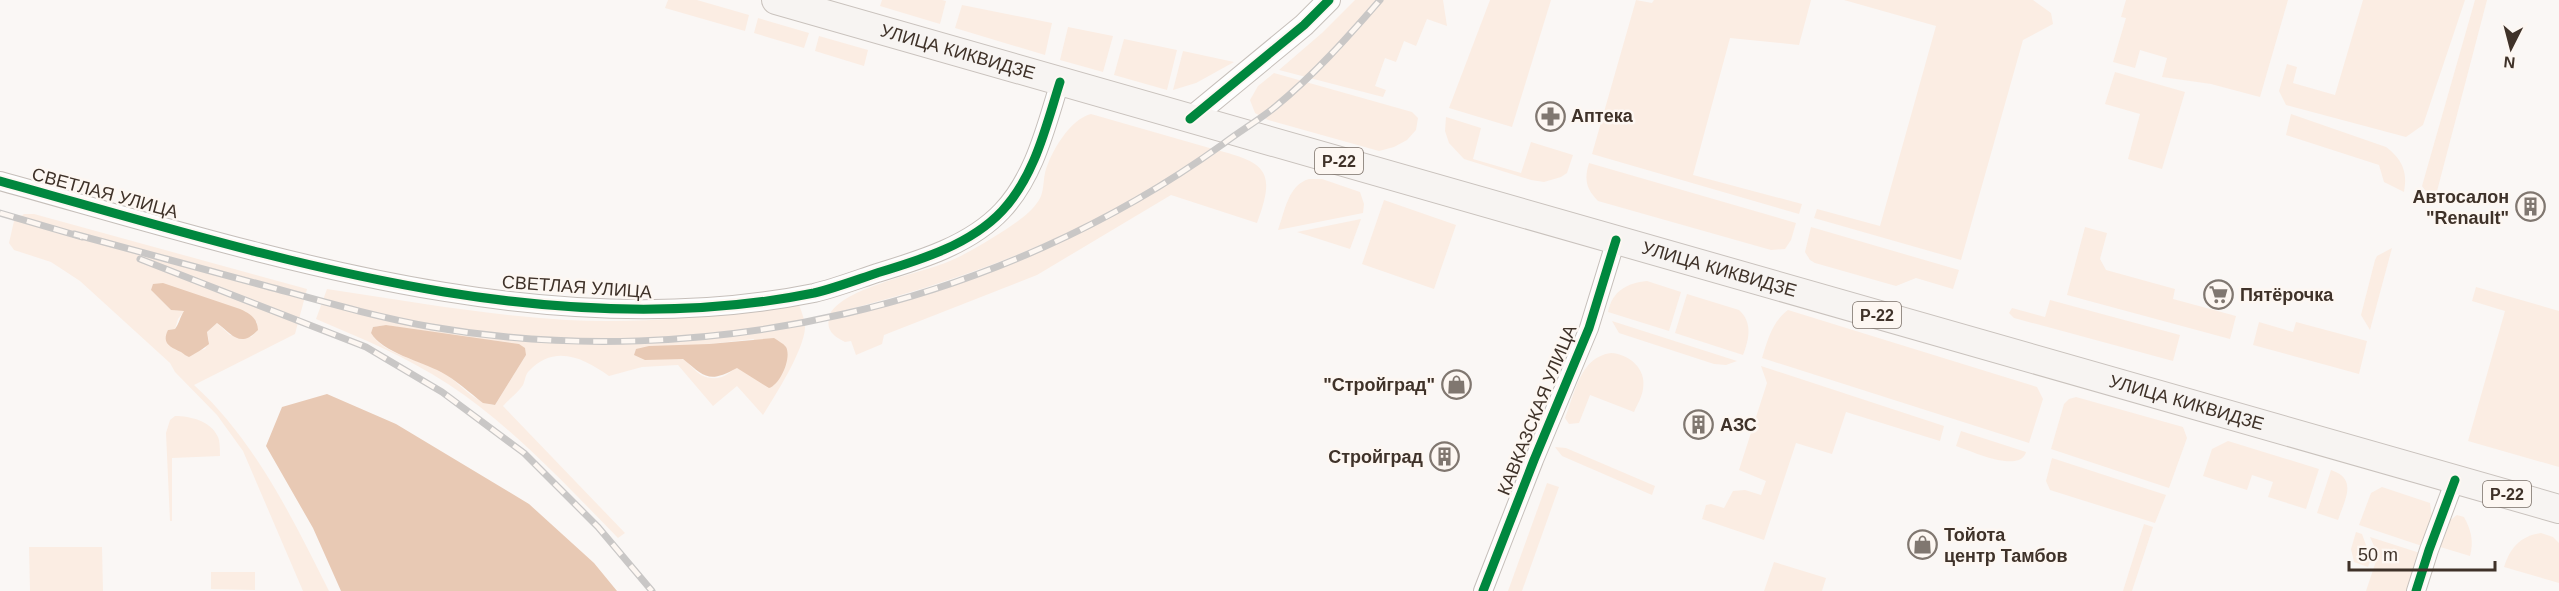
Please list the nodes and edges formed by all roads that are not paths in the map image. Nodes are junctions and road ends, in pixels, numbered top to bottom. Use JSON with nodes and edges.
{"nodes":[{"id":1,"x":776,"y":0,"type":"edge"},
{"id":2,"x":1329,"y":0,"type":"edge"},
{"id":3,"x":1060,"y":82,"type":"junction"},
{"id":4,"x":1190,"y":119,"type":"junction"},
{"id":5,"x":0,"y":182,"type":"edge"},
{"id":6,"x":1616,"y":240,"type":"junction"},
{"id":7,"x":2456,"y":480,"type":"junction"},
{"id":8,"x":2559,"y":509,"type":"edge"},
{"id":9,"x":1483,"y":591,"type":"edge"},
{"id":10,"x":2416,"y":591,"type":"edge"}],
"edges":[{"from":1,"to":3,"type":"main road","name":"УЛИЦА КИКВИДЗЕ","number":"Р-22"},
{"from":2,"to":4,"type":"street"},
{"from":3,"to":4,"type":"main road","name":"УЛИЦА КИКВИДЗЕ","number":"Р-22"},
{"from":3,"to":5,"type":"street","name":"СВЕТЛАЯ УЛИЦА"},
{"from":4,"to":6,"type":"main road","name":"УЛИЦА КИКВИДЗЕ","number":"Р-22"},
{"from":6,"to":7,"type":"main road","name":"УЛИЦА КИКВИДЗЕ","number":"Р-22"},
{"from":6,"to":9,"type":"street","name":"КАВКАЗСКАЯ УЛИЦА"},
{"from":7,"to":8,"type":"main road","name":"УЛИЦА КИКВИДЗЕ","number":"Р-22"},
{"from":7,"to":10,"type":"street"}]}
